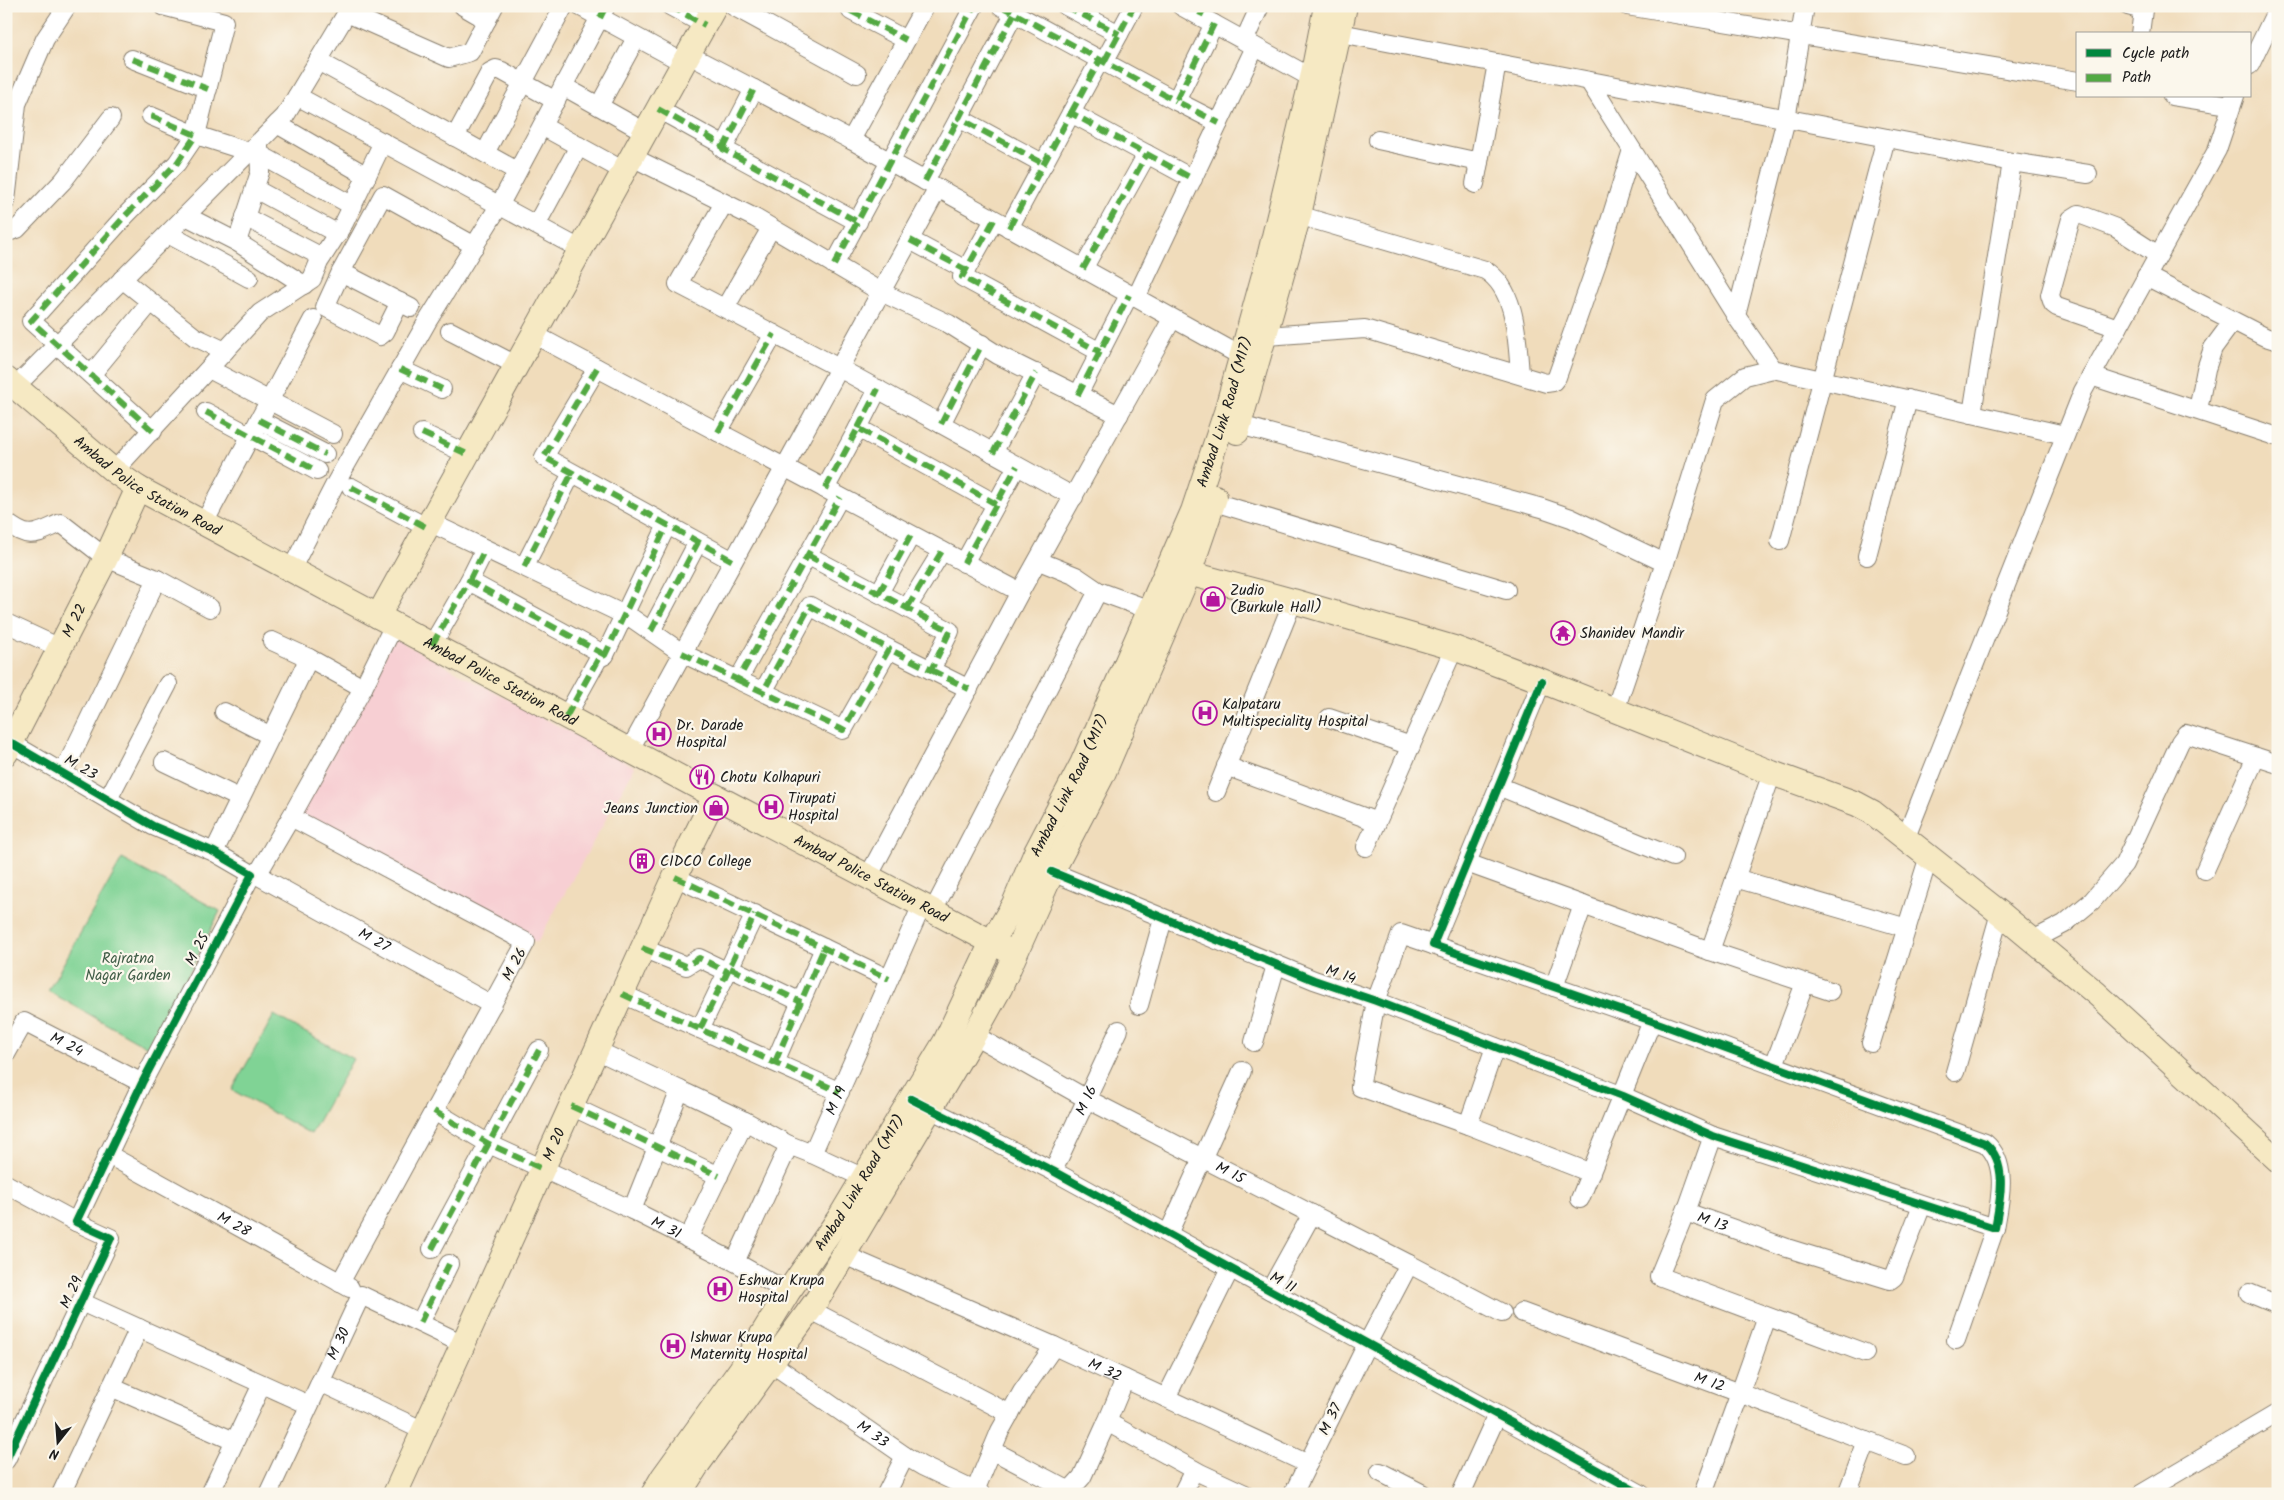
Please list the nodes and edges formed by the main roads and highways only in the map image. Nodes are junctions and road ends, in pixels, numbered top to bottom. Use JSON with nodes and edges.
{"nodes":[{"id":1,"x":1326,"y":6,"type":"edge"},
{"id":2,"x":1345,"y":6,"type":"edge"},
{"id":3,"x":710,"y":15,"type":"edge"},
{"id":4,"x":1290,"y":213,"type":"junction"},
{"id":5,"x":11,"y":383,"type":"edge"},
{"id":6,"x":1232,"y":422,"type":"junction"},
{"id":7,"x":138,"y":488,"type":"junction"},
{"id":8,"x":1179,"y":571,"type":"junction"},
{"id":9,"x":386,"y":621,"type":"junction"},
{"id":10,"x":9,"y":748,"type":"edge"},
{"id":11,"x":715,"y":796,"type":"junction"},
{"id":12,"x":992,"y":942,"type":"junction"},
{"id":13,"x":1015,"y":954,"type":"junction"},
{"id":14,"x":921,"y":1104,"type":"junction"},
{"id":15,"x":2278,"y":1160,"type":"edge"},
{"id":16,"x":395,"y":1494,"type":"edge"},
{"id":17,"x":653,"y":1494,"type":"edge"},
{"id":18,"x":679,"y":1494,"type":"edge"}],
"edges":[{"from":1,"to":4,"type":"main road","name":"Ambad Link Road (M17)"},
{"from":2,"to":4,"type":"main road","name":"Ambad Link Road (M17)"},
{"from":3,"to":9,"type":"main road"},
{"from":4,"to":6,"type":"main road","name":"Ambad Link Road (M17)"},
{"from":4,"to":6,"type":"main road","name":"Ambad Link Road (M17)"},
{"from":5,"to":7,"type":"main road","name":"Ambad Police Station Road"},
{"from":6,"to":8,"type":"main road","name":"Ambad Link Road (M17)"},
{"from":6,"to":8,"type":"main road","name":"Ambad Link Road (M17)"},
{"from":7,"to":9,"type":"main road","name":"Ambad Police Station Road"},
{"from":7,"to":10,"type":"main road","name":"M 22"},
{"from":8,"to":12,"type":"main road","name":"Ambad Link Road (M17)"},
{"from":8,"to":13,"type":"main road","name":"Ambad Link Road (M17)"},
{"from":8,"to":15,"type":"main road"},
{"from":9,"to":11,"type":"main road","name":"Ambad Police Station Road"},
{"from":11,"to":12,"type":"main road","name":"Ambad Police Station Road"},
{"from":11,"to":16,"type":"main road","name":"M 20"},
{"from":12,"to":13,"type":"main road","name":"Ambad Police Station Road"},
{"from":12,"to":14,"type":"main road","name":"Ambad Link Road (M17)"},
{"from":13,"to":14,"type":"main road","name":"Ambad Link Road (M17)"},
{"from":14,"to":17,"type":"main road","name":"Ambad Link Road (M17)"},
{"from":14,"to":18,"type":"main road","name":"Ambad Link Road (M17)"}]}
